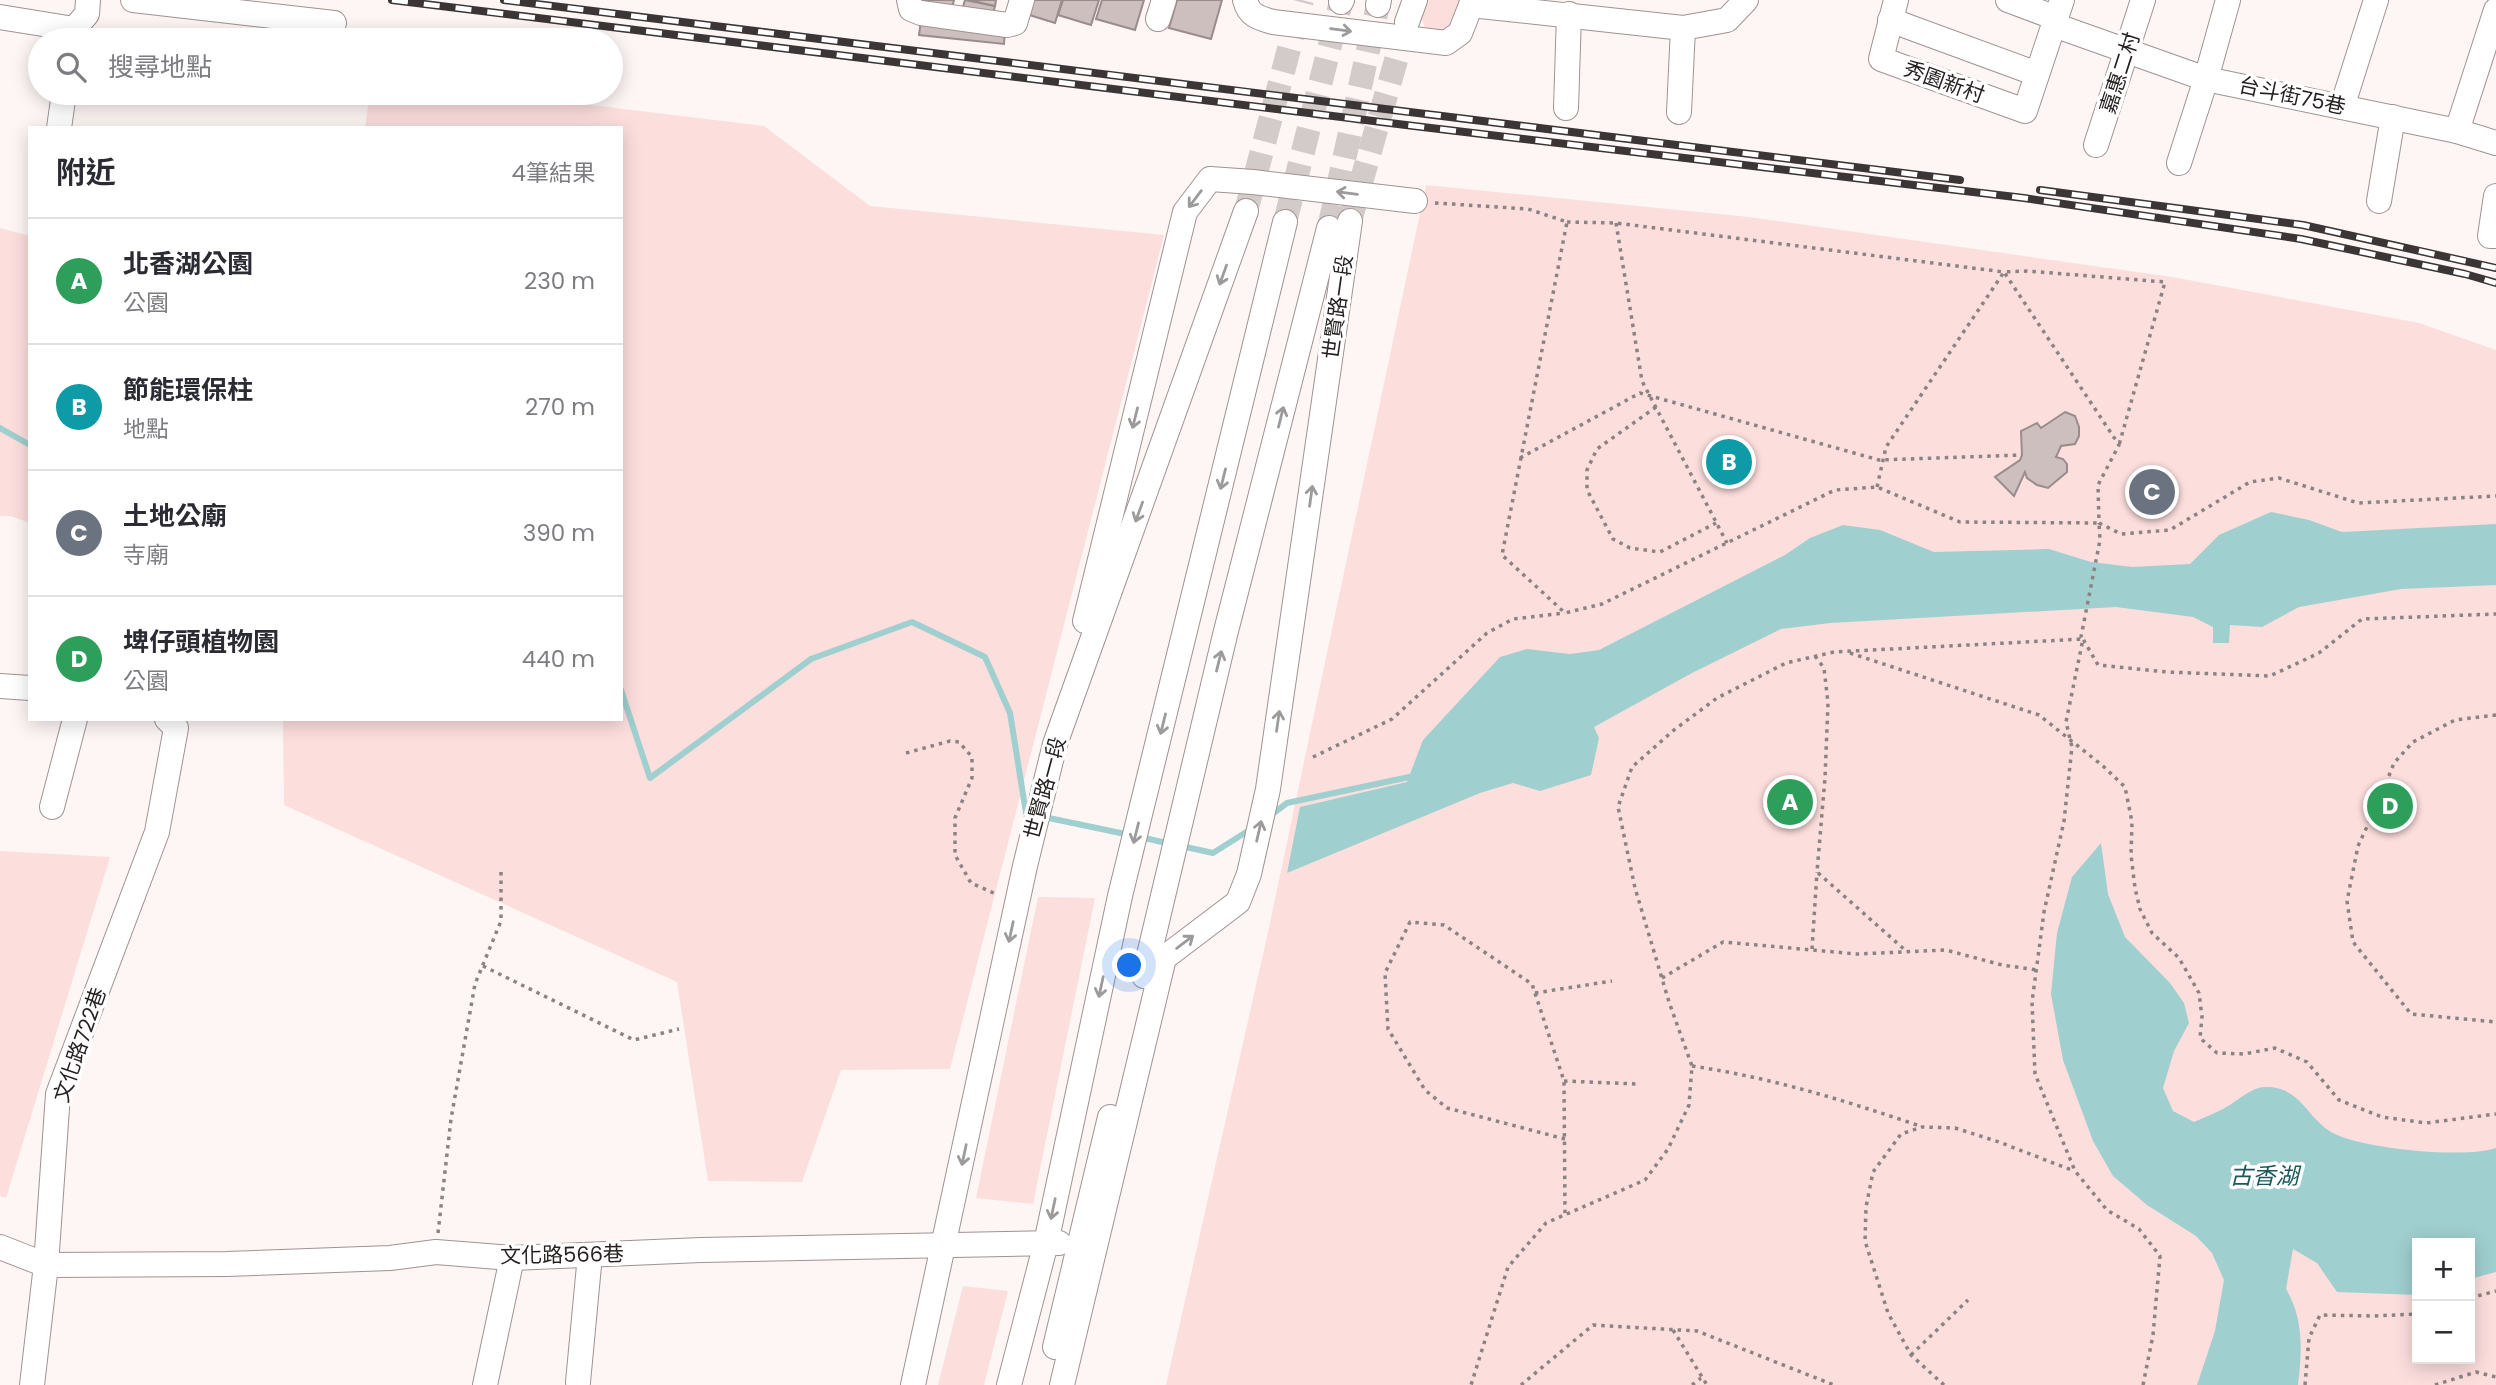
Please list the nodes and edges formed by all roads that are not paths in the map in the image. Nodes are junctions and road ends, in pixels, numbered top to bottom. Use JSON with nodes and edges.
{"nodes":[{"id":1,"x":133,"y":0,"type":"edge"},
{"id":2,"x":909,"y":0,"type":"edge"},
{"id":3,"x":1021,"y":0,"type":"edge"},
{"id":4,"x":1245,"y":0,"type":"edge"},
{"id":5,"x":1746,"y":0,"type":"edge"},
{"id":6,"x":2008,"y":0,"type":"edge"},
{"id":7,"x":2143,"y":0,"type":"edge"},
{"id":8,"x":2228,"y":0,"type":"edge"},
{"id":9,"x":2375,"y":0,"type":"edge"},
{"id":10,"x":1472,"y":3,"type":"edge"},
{"id":11,"x":1596,"y":9,"type":"edge"},
{"id":12,"x":1893,"y":10,"type":"edge"},
{"id":13,"x":2496,"y":10,"type":"edge"},
{"id":14,"x":1569,"y":14,"type":"junction"},
{"id":15,"x":2057,"y":14,"type":"edge"},
{"id":16,"x":0,"y":18,"type":"edge"},
{"id":17,"x":80,"y":21,"type":"edge"},
{"id":18,"x":334,"y":23,"type":"dead end"},
{"id":19,"x":1683,"y":29,"type":"junction"},
{"id":20,"x":2127,"y":50,"type":"junction"},
{"id":21,"x":2037,"y":74,"type":"junction"},
{"id":22,"x":2206,"y":79,"type":"junction"},
{"id":23,"x":63,"y":105,"type":"edge"},
{"id":24,"x":2342,"y":107,"type":"junction"},
{"id":25,"x":1566,"y":108,"type":"dead end"},
{"id":26,"x":1679,"y":112,"type":"dead end"},
{"id":27,"x":2393,"y":117,"type":"junction"},
{"id":28,"x":59,"y":126,"type":"edge"},
{"id":29,"x":2457,"y":131,"type":"junction"},
{"id":30,"x":2496,"y":143,"type":"edge"},
{"id":31,"x":2096,"y":145,"type":"dead end"},
{"id":32,"x":2179,"y":163,"type":"dead end"},
{"id":33,"x":2496,"y":196,"type":"edge"},
{"id":34,"x":1415,"y":201,"type":"road end"},
{"id":35,"x":2379,"y":201,"type":"dead end"},
{"id":36,"x":1246,"y":211,"type":"tunnel mouth"},
{"id":37,"x":1285,"y":222,"type":"tunnel mouth"},
{"id":38,"x":2496,"y":236,"type":"edge"},
{"id":39,"x":0,"y":686,"type":"edge"},
{"id":40,"x":28,"y":688,"type":"edge"},
{"id":41,"x":74,"y":721,"type":"edge"},
{"id":42,"x":169,"y":721,"type":"edge"},
{"id":43,"x":1052,"y":755,"type":"junction"},
{"id":44,"x":52,"y":807,"type":"dead end"},
{"id":45,"x":1046,"y":1243,"type":"junction"},
{"id":46,"x":1079,"y":1243,"type":"junction"},
{"id":47,"x":0,"y":1247,"type":"edge"},
{"id":48,"x":944,"y":1247,"type":"junction"},
{"id":49,"x":590,"y":1255,"type":"junction"},
{"id":50,"x":512,"y":1258,"type":"junction"},
{"id":51,"x":46,"y":1265,"type":"junction"},
{"id":52,"x":578,"y":1382,"type":"dead end"},
{"id":53,"x":32,"y":1385,"type":"edge"},
{"id":54,"x":485,"y":1385,"type":"edge"},
{"id":55,"x":913,"y":1385,"type":"edge"},
{"id":56,"x":1010,"y":1385,"type":"edge"},
{"id":57,"x":1046,"y":1385,"type":"edge"},
{"id":58,"x":1062,"y":1385,"type":"edge"}],
"edges":[{"from":1,"to":18,"type":"street"},
{"from":2,"to":3,"type":"street"},
{"from":4,"to":10,"type":"street","one_way":true},
{"from":5,"to":19,"type":"street"},
{"from":6,"to":15,"type":"street","name":"台斗街75巷"},
{"from":7,"to":20,"type":"street","name":"嘉惠二村"},
{"from":8,"to":22,"type":"street"},
{"from":9,"to":24,"type":"street"},
{"from":10,"to":14,"type":"street"},
{"from":11,"to":14,"type":"street"},
{"from":11,"to":19,"type":"street"},
{"from":12,"to":21,"type":"street"},
{"from":12,"to":21,"type":"street","name":"秀園新村"},
{"from":13,"to":29,"type":"street"},
{"from":14,"to":25,"type":"street"},
{"from":15,"to":20,"type":"street","name":"台斗街75巷"},
{"from":15,"to":21,"type":"street"},
{"from":16,"to":17,"type":"street"},
{"from":19,"to":26,"type":"street"},
{"from":20,"to":22,"type":"street","name":"台斗街75巷"},
{"from":20,"to":31,"type":"street","name":"嘉惠二村"},
{"from":22,"to":24,"type":"street","name":"台斗街75巷"},
{"from":22,"to":32,"type":"street"},
{"from":23,"to":28,"type":"street"},
{"from":24,"to":27,"type":"street","name":"台斗街75巷"},
{"from":27,"to":29,"type":"street","name":"台斗街75巷"},
{"from":27,"to":35,"type":"street"},
{"from":29,"to":30,"type":"street","name":"台斗街75巷"},
{"from":33,"to":38,"type":"street"},
{"from":34,"to":43,"type":"street","one_way":true},
{"from":36,"to":43,"type":"street","name":"世賢路一段","one_way":true},
{"from":37,"to":45,"type":"street","one_way":true},
{"from":39,"to":40,"type":"street"},
{"from":41,"to":44,"type":"street"},
{"from":42,"to":51,"type":"street","name":"文化路722巷"},
{"from":43,"to":48,"type":"street","name":"世賢路一段","one_way":true},
{"from":45,"to":46,"type":"street","name":"文化路566巷"},
{"from":45,"to":48,"type":"street","name":"文化路566巷"},
{"from":45,"to":56,"type":"street"},
{"from":46,"to":57,"type":"street","name":"世賢路一段"},
{"from":58,"to":46,"type":"street","name":"世賢路一段","one_way":true},
{"from":47,"to":51,"type":"street"},
{"from":48,"to":49,"type":"street","name":"文化路566巷"},
{"from":48,"to":55,"type":"street","name":"世賢路一段"},
{"from":49,"to":50,"type":"street","name":"文化路566巷"},
{"from":49,"to":52,"type":"street"},
{"from":50,"to":51,"type":"street","name":"文化路566巷"},
{"from":50,"to":54,"type":"street"},
{"from":51,"to":53,"type":"street","name":"文化路722巷"}]}
